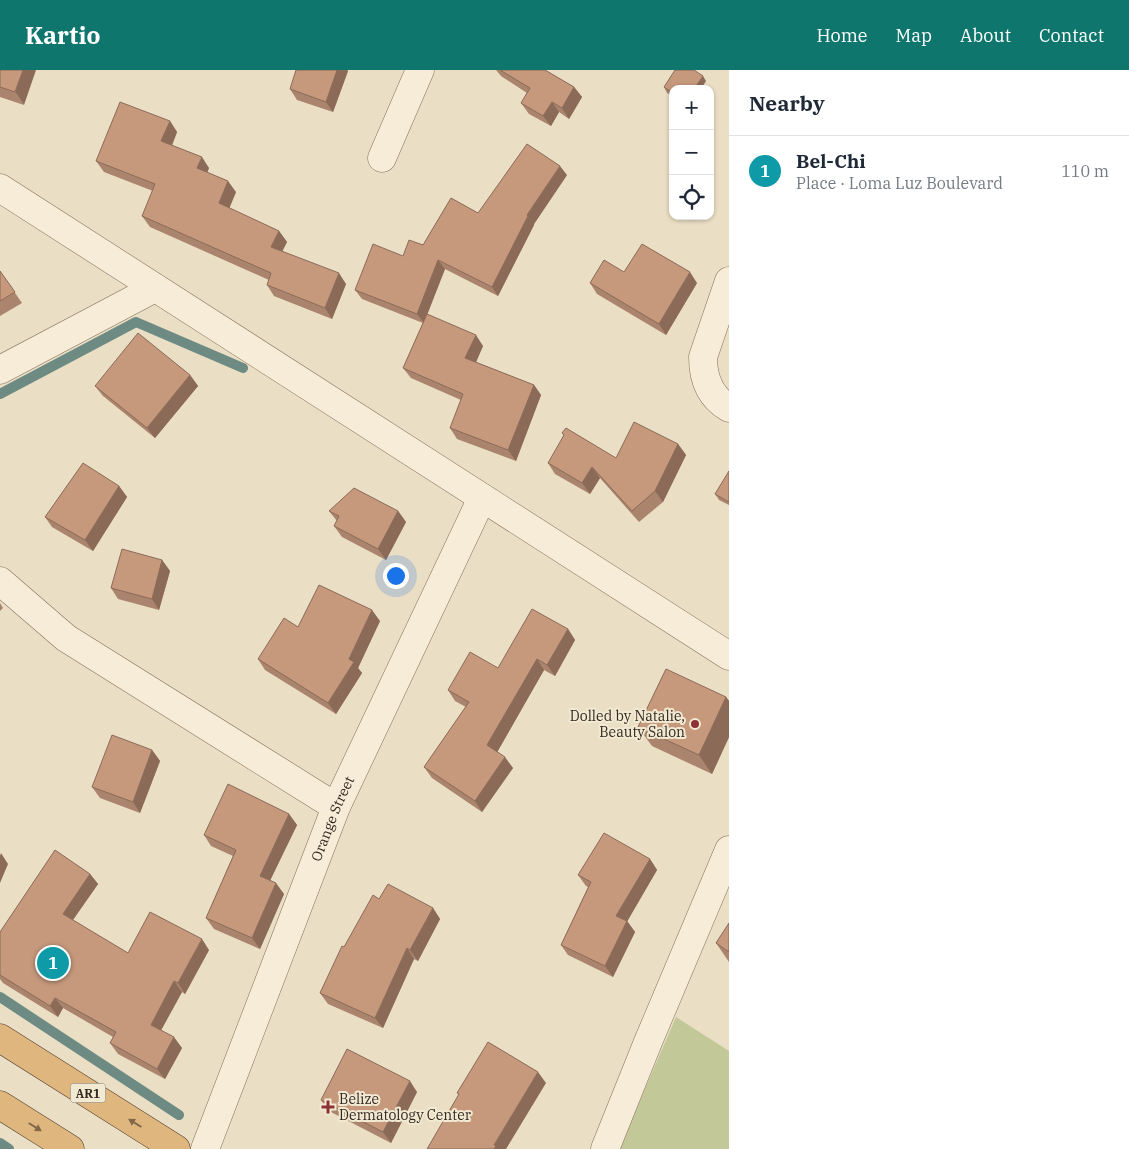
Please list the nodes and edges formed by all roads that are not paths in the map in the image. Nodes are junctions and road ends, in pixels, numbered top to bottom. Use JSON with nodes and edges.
{"nodes":[{"id":1,"x":420,"y":70,"type":"edge"},
{"id":2,"x":382,"y":158,"type":"dead end"},
{"id":3,"x":0,"y":188,"type":"edge"},
{"id":4,"x":729,"y":281,"type":"edge"},
{"id":5,"x":155,"y":288,"type":"junction"},
{"id":6,"x":0,"y":370,"type":"edge"},
{"id":7,"x":729,"y":408,"type":"edge"},
{"id":8,"x":482,"y":498,"type":"junction"},
{"id":9,"x":0,"y":581,"type":"edge"},
{"id":10,"x":729,"y":656,"type":"edge"},
{"id":11,"x":336,"y":807,"type":"junction"},
{"id":12,"x":729,"y":850,"type":"edge"},
{"id":13,"x":0,"y":1038,"type":"edge"},
{"id":14,"x":0,"y":1105,"type":"edge"},
{"id":15,"x":70,"y":1149,"type":"edge"},
{"id":16,"x":176,"y":1149,"type":"edge"},
{"id":17,"x":205,"y":1149,"type":"edge"},
{"id":18,"x":605,"y":1149,"type":"edge"}],
"edges":[{"from":1,"to":2,"type":"street"},
{"from":3,"to":5,"type":"street"},
{"from":4,"to":7,"type":"street"},
{"from":5,"to":6,"type":"street"},
{"from":5,"to":8,"type":"street"},
{"from":8,"to":10,"type":"street"},
{"from":8,"to":11,"type":"street","name":"Orange Street"},
{"from":9,"to":11,"type":"street"},
{"from":11,"to":17,"type":"street","name":"Orange Street"},
{"from":12,"to":18,"type":"street"},
{"from":16,"to":13,"type":"highway","number":"AR1","one_way":true},
{"from":14,"to":15,"type":"highway","one_way":true}]}
